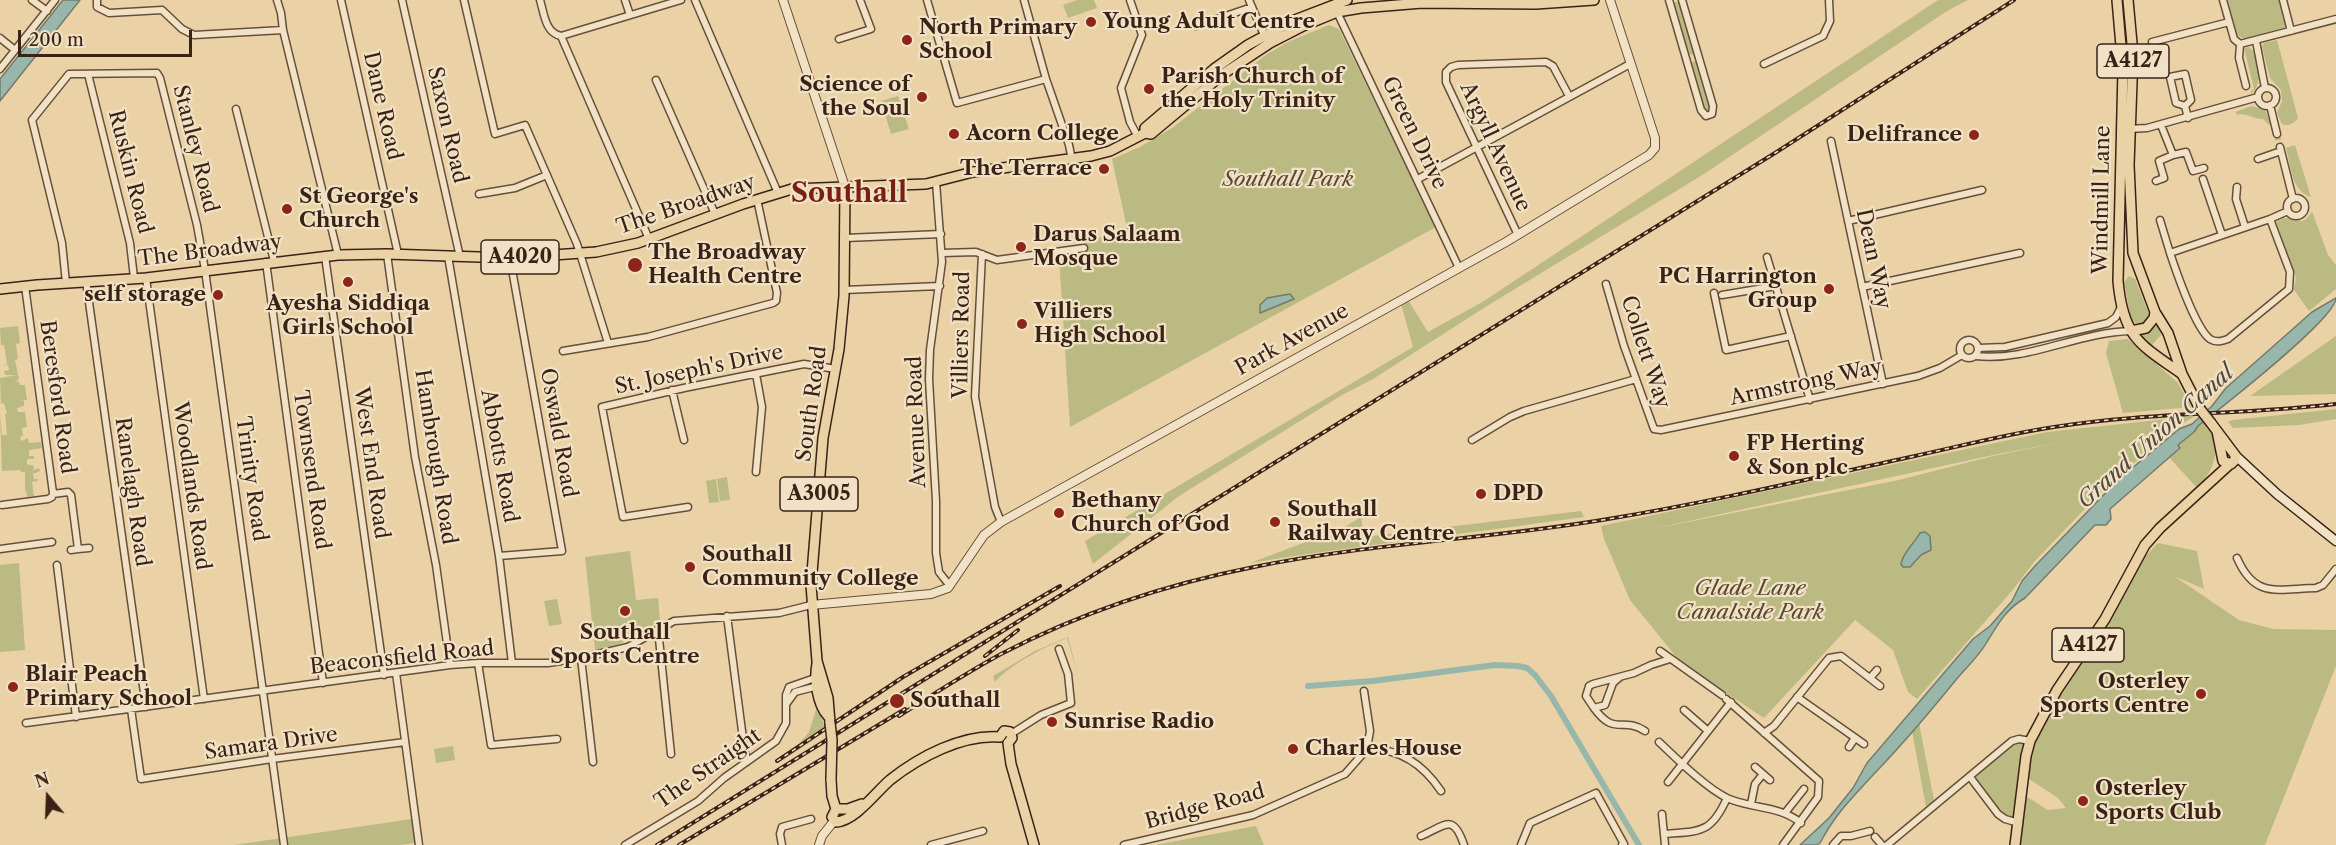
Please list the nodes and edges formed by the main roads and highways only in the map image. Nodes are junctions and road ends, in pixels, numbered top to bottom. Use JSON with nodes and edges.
{"nodes":[{"id":1,"x":1347,"y":0,"type":"edge"},
{"id":2,"x":1594,"y":0,"type":"edge"},
{"id":3,"x":2117,"y":0,"type":"edge"},
{"id":4,"x":2128,"y":0,"type":"edge"},
{"id":5,"x":1525,"y":2,"type":"edge"},
{"id":6,"x":1382,"y":3,"type":"edge"},
{"id":7,"x":1334,"y":6,"type":"edge"},
{"id":8,"x":1230,"y":56,"type":"junction"},
{"id":9,"x":1236,"y":66,"type":"junction"},
{"id":10,"x":2126,"y":129,"type":"junction"},
{"id":11,"x":1141,"y":135,"type":"junction"},
{"id":12,"x":845,"y":187,"type":"junction"},
{"id":13,"x":2139,"y":273,"type":"junction"},
{"id":14,"x":2118,"y":281,"type":"junction"},
{"id":15,"x":0,"y":289,"type":"edge"},
{"id":16,"x":2157,"y":315,"type":"junction"},
{"id":17,"x":2131,"y":331,"type":"junction"},
{"id":18,"x":2182,"y":374,"type":"junction"},
{"id":19,"x":2230,"y":459,"type":"junction"},
{"id":20,"x":2336,"y":541,"type":"edge"},
{"id":21,"x":817,"y":679,"type":"junction"},
{"id":22,"x":829,"y":720,"type":"junction"},
{"id":23,"x":874,"y":796,"type":"junction"},
{"id":24,"x":839,"y":809,"type":"junction"},
{"id":25,"x":845,"y":819,"type":"junction"},
{"id":26,"x":1034,"y":845,"type":"edge"},
{"id":27,"x":2015,"y":845,"type":"edge"}],
"edges":[{"from":1,"to":7,"type":"main road","number":"A4020"},
{"from":2,"to":5,"type":"main road","number":"A4020"},
{"from":3,"to":10,"type":"main road","name":"Windmill Lane","number":"A4127"},
{"from":4,"to":10,"type":"main road","name":"Windmill Lane","number":"A4127"},
{"from":5,"to":6,"type":"main road","number":"A4020"},
{"from":6,"to":7,"type":"main road","number":"A4020"},
{"from":7,"to":8,"type":"main road","number":"A4020"},
{"from":7,"to":9,"type":"main road","number":"A4020"},
{"from":8,"to":9,"type":"main road"},
{"from":8,"to":11,"type":"main road","number":"A4020"},
{"from":9,"to":11,"type":"main road","number":"A4020"},
{"from":10,"to":13,"type":"main road","name":"Windmill Lane","number":"A4127"},
{"from":10,"to":14,"type":"main road","name":"Windmill Lane","number":"A4127"},
{"from":11,"to":12,"type":"main road","number":"A4020"},
{"from":12,"to":15,"type":"main road","name":"The Broadway","number":"A4020"},
{"from":12,"to":21,"type":"main road","name":"South Road","number":"A3005"},
{"from":13,"to":14,"type":"main road"},
{"from":13,"to":16,"type":"main road","name":"Windmill Lane","number":"A4127"},
{"from":14,"to":17,"type":"main road","name":"Windmill Lane","number":"A4127"},
{"from":16,"to":17,"type":"main road"},
{"from":16,"to":18,"type":"main road","name":"Windmill Lane","number":"A4127"},
{"from":17,"to":18,"type":"main road","name":"Windmill Lane","number":"A4127"},
{"from":18,"to":19,"type":"main road","name":"Windmill Lane","number":"A4127","bridge":true},
{"from":19,"to":20,"type":"main road","name":"Windmill Lane"},
{"from":19,"to":27,"type":"main road","number":"A4127"},
{"from":21,"to":22,"type":"main road","name":"South Road","number":"A3005"},
{"from":21,"to":22,"type":"main road","name":"South Road","number":"A3005"},
{"from":22,"to":24,"type":"main road","name":"South Road","number":"A3005","bridge":true},
{"from":23,"to":24,"type":"main road"},
{"from":23,"to":25,"type":"main road"},
{"from":23,"to":26,"type":"main road"},
{"from":24,"to":25,"type":"main road","number":"A3005"},
{"from":24,"to":25,"type":"main road","number":"A3005"}]}
